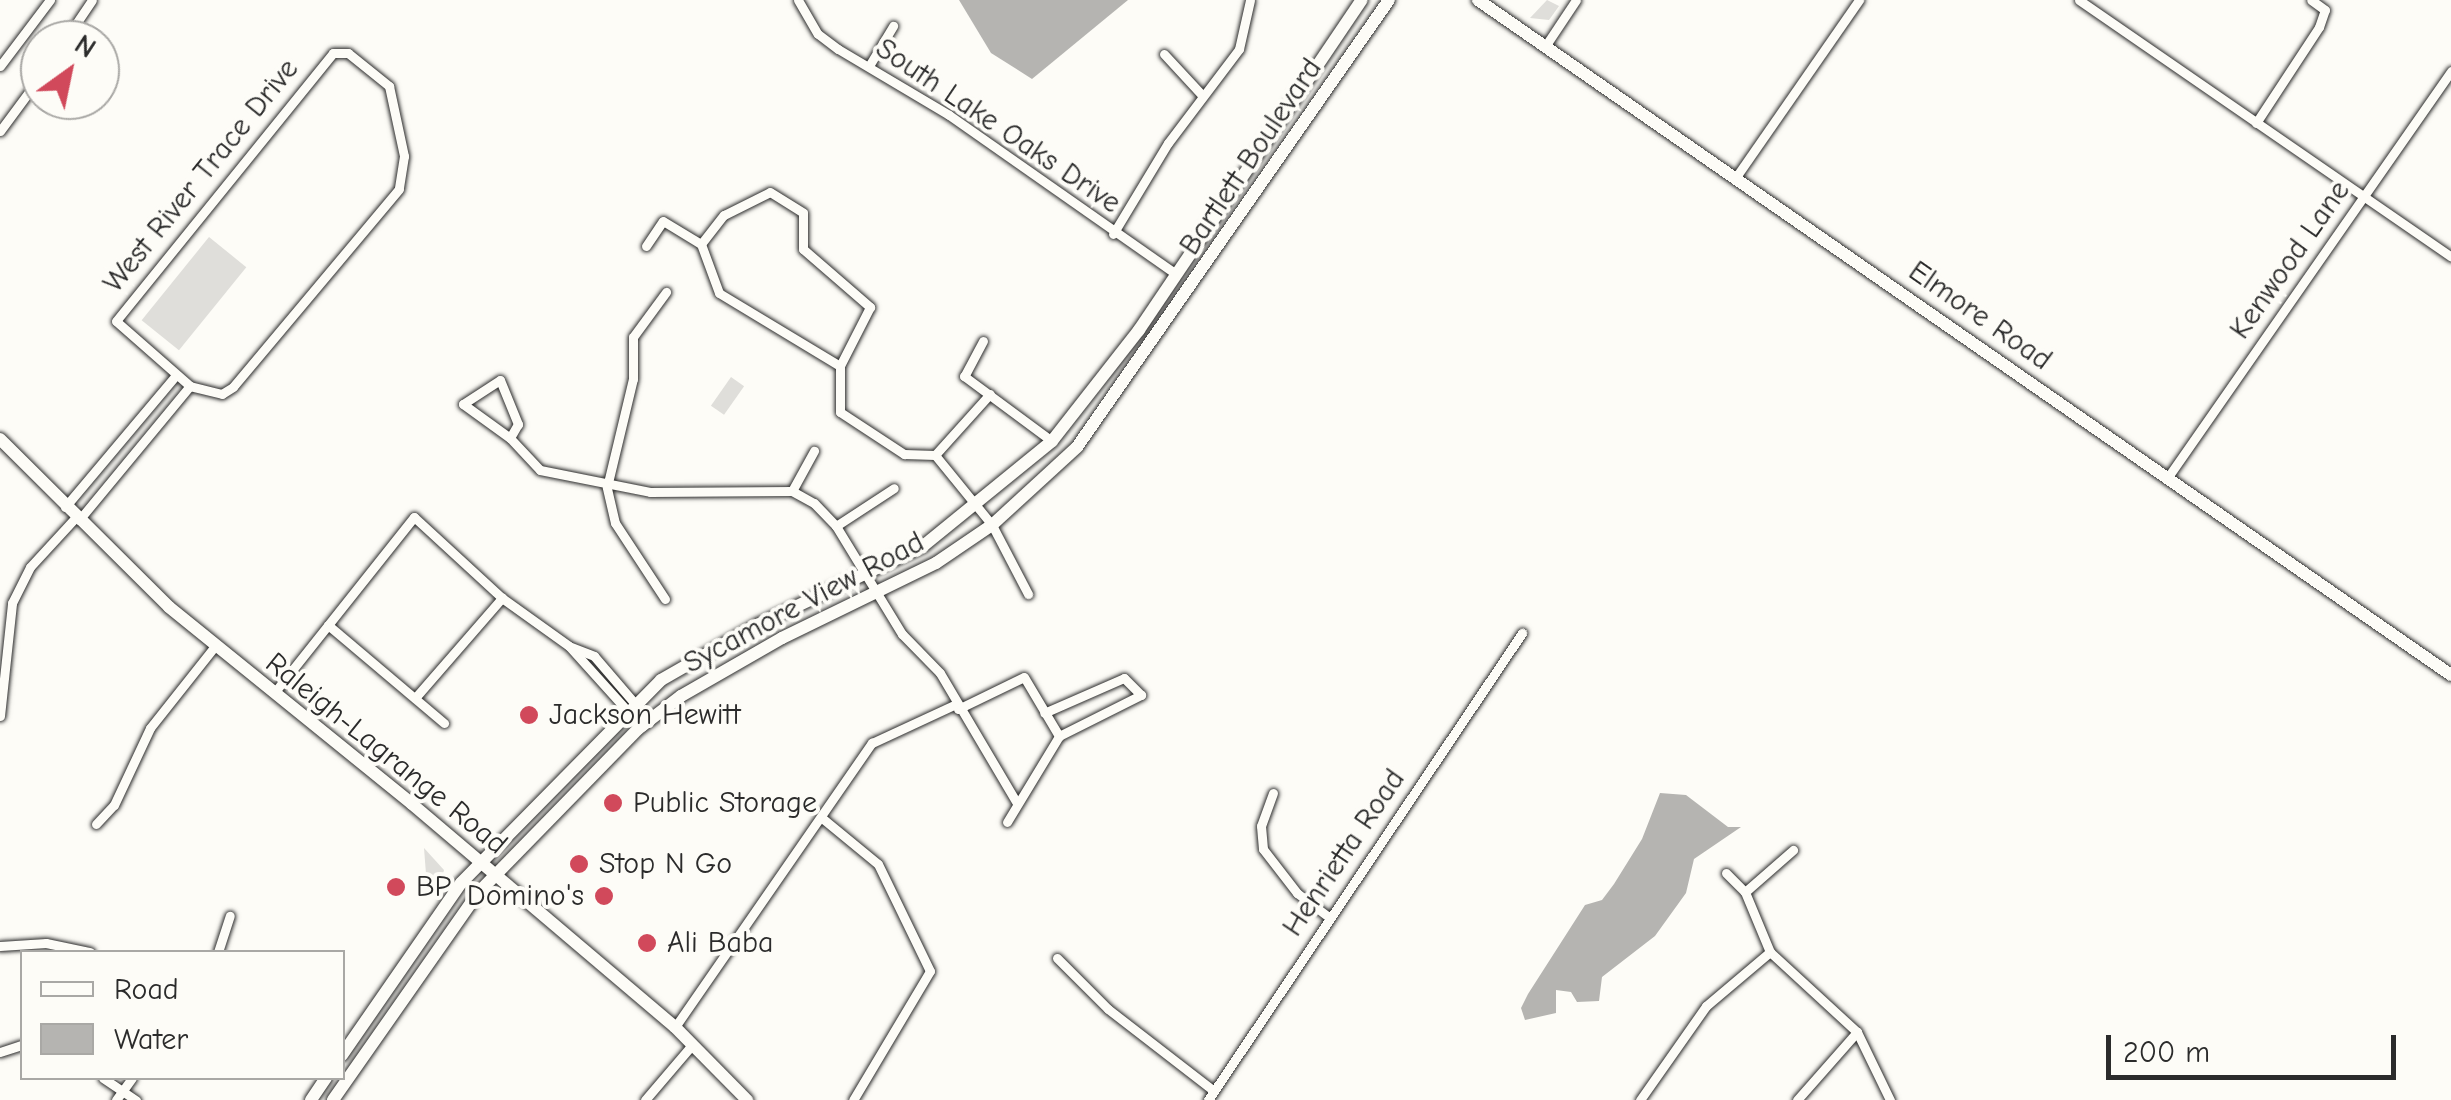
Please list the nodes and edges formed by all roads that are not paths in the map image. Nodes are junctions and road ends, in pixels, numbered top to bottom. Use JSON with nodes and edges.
{"nodes":[{"id":1,"x":50,"y":0,"type":"edge"},
{"id":2,"x":1250,"y":0,"type":"edge"},
{"id":3,"x":1362,"y":0,"type":"edge"},
{"id":4,"x":1389,"y":0,"type":"edge"},
{"id":5,"x":1478,"y":0,"type":"edge"},
{"id":6,"x":1576,"y":0,"type":"edge"},
{"id":7,"x":1859,"y":0,"type":"edge"},
{"id":8,"x":2079,"y":0,"type":"edge"},
{"id":9,"x":2312,"y":0,"type":"edge"},
{"id":10,"x":800,"y":5,"type":"edge"},
{"id":11,"x":893,"y":26,"type":"dead end"},
{"id":12,"x":1546,"y":46,"type":"junction"},
{"id":13,"x":1164,"y":54,"type":"dead end"},
{"id":14,"x":0,"y":66,"type":"edge"},
{"id":15,"x":869,"y":66,"type":"junction"},
{"id":16,"x":2451,"y":71,"type":"edge"},
{"id":17,"x":2440,"y":87,"type":"junction"},
{"id":18,"x":1202,"y":95,"type":"junction"},
{"id":19,"x":2451,"y":95,"type":"edge"},
{"id":20,"x":20,"y":104,"type":"edge"},
{"id":21,"x":2256,"y":123,"type":"junction"},
{"id":22,"x":0,"y":131,"type":"edge"},
{"id":23,"x":1268,"y":138,"type":"junction"},
{"id":24,"x":1286,"y":150,"type":"junction"},
{"id":25,"x":1736,"y":178,"type":"junction"},
{"id":26,"x":2364,"y":197,"type":"junction"},
{"id":27,"x":1113,"y":234,"type":"junction"},
{"id":28,"x":701,"y":244,"type":"junction"},
{"id":29,"x":646,"y":246,"type":"dead end"},
{"id":30,"x":2451,"y":257,"type":"edge"},
{"id":31,"x":1176,"y":274,"type":"junction"},
{"id":32,"x":666,"y":292,"type":"dead end"},
{"id":33,"x":1139,"y":330,"type":"joint"},
{"id":34,"x":982,"y":341,"type":"dead end"},
{"id":35,"x":1154,"y":342,"type":"joint"},
{"id":36,"x":840,"y":366,"type":"junction"},
{"id":37,"x":176,"y":376,"type":"junction"},
{"id":38,"x":190,"y":386,"type":"junction"},
{"id":39,"x":1094,"y":391,"type":"junction"},
{"id":40,"x":990,"y":394,"type":"junction"},
{"id":41,"x":1113,"y":404,"type":"junction"},
{"id":42,"x":510,"y":438,"type":"junction"},
{"id":43,"x":0,"y":439,"type":"edge"},
{"id":44,"x":124,"y":440,"type":"junction"},
{"id":45,"x":1052,"y":441,"type":"junction"},
{"id":46,"x":137,"y":450,"type":"junction"},
{"id":47,"x":814,"y":450,"type":"dead end"},
{"id":48,"x":935,"y":455,"type":"junction"},
{"id":49,"x":2168,"y":477,"type":"junction"},
{"id":50,"x":607,"y":488,"type":"junction"},
{"id":51,"x":894,"y":488,"type":"dead end"},
{"id":52,"x":792,"y":491,"type":"junction"},
{"id":53,"x":73,"y":515,"type":"junction"},
{"id":54,"x":984,"y":516,"type":"junction"},
{"id":55,"x":836,"y":526,"type":"junction"},
{"id":56,"x":871,"y":583,"type":"junction"},
{"id":57,"x":1028,"y":594,"type":"dead end"},
{"id":58,"x":502,"y":598,"type":"junction"},
{"id":59,"x":666,"y":599,"type":"dead end"},
{"id":60,"x":328,"y":625,"type":"junction"},
{"id":61,"x":3,"y":629,"type":"edge"},
{"id":62,"x":1522,"y":632,"type":"dead end"},
{"id":63,"x":214,"y":646,"type":"junction"},
{"id":64,"x":2451,"y":675,"type":"edge"},
{"id":65,"x":274,"y":694,"type":"junction"},
{"id":66,"x":415,"y":698,"type":"junction"},
{"id":67,"x":632,"y":707,"type":"junction"},
{"id":68,"x":956,"y":707,"type":"junction"},
{"id":69,"x":1044,"y":713,"type":"junction"},
{"id":70,"x":0,"y":716,"type":"edge"},
{"id":71,"x":444,"y":723,"type":"dead end"},
{"id":72,"x":646,"y":724,"type":"junction"},
{"id":73,"x":1059,"y":736,"type":"junction"},
{"id":74,"x":590,"y":747,"type":"junction"},
{"id":75,"x":606,"y":761,"type":"junction"},
{"id":76,"x":1273,"y":792,"type":"dead end"},
{"id":77,"x":541,"y":799,"type":"junction"},
{"id":78,"x":1018,"y":803,"type":"junction"},
{"id":79,"x":554,"y":812,"type":"junction"},
{"id":80,"x":822,"y":818,"type":"junction"},
{"id":81,"x":1007,"y":822,"type":"dead end"},
{"id":82,"x":96,"y":824,"type":"dead end"},
{"id":83,"x":1793,"y":850,"type":"dead end"},
{"id":84,"x":480,"y":862,"type":"junction"},
{"id":85,"x":1726,"y":873,"type":"dead end"},
{"id":86,"x":494,"y":875,"type":"junction"},
{"id":87,"x":1745,"y":892,"type":"junction"},
{"id":88,"x":230,"y":916,"type":"dead end"},
{"id":89,"x":1330,"y":918,"type":"junction"},
{"id":90,"x":0,"y":946,"type":"edge"},
{"id":91,"x":80,"y":950,"type":"edge"},
{"id":92,"x":219,"y":950,"type":"edge"},
{"id":93,"x":1770,"y":952,"type":"junction"},
{"id":94,"x":1057,"y":958,"type":"dead end"},
{"id":95,"x":675,"y":1027,"type":"junction"},
{"id":96,"x":1857,"y":1032,"type":"junction"},
{"id":97,"x":692,"y":1045,"type":"junction"},
{"id":98,"x":345,"y":1050,"type":"edge"},
{"id":99,"x":120,"y":1096,"type":"edge"},
{"id":100,"x":1211,"y":1096,"type":"edge"},
{"id":101,"x":136,"y":1100,"type":"edge"},
{"id":102,"x":333,"y":1100,"type":"edge"},
{"id":103,"x":645,"y":1100,"type":"edge"},
{"id":104,"x":747,"y":1100,"type":"edge"},
{"id":105,"x":853,"y":1100,"type":"edge"},
{"id":106,"x":1640,"y":1100,"type":"edge"},
{"id":107,"x":1797,"y":1100,"type":"edge"},
{"id":108,"x":1890,"y":1100,"type":"edge"}],
"edges":[{"from":1,"to":14,"type":"street"},
{"from":2,"to":18,"type":"street"},
{"from":3,"to":23,"type":"main road","name":"Bartlett Boulevard"},
{"from":4,"to":24,"type":"main road","name":"Bartlett Boulevard"},
{"from":5,"to":12,"type":"main road","name":"Elmore Road"},
{"from":6,"to":12,"type":"street"},
{"from":7,"to":25,"type":"street"},
{"from":8,"to":21,"type":"street"},
{"from":9,"to":21,"type":"street"},
{"from":10,"to":15,"type":"street","name":"South Lake Oaks Drive"},
{"from":11,"to":15,"type":"street"},
{"from":12,"to":25,"type":"main road","name":"Elmore Road"},
{"from":13,"to":18,"type":"street"},
{"from":15,"to":27,"type":"street","name":"South Lake Oaks Drive"},
{"from":16,"to":17,"type":"street","name":"Kenwood Lane"},
{"from":17,"to":19,"type":"street"},
{"from":17,"to":26,"type":"street","name":"Kenwood Lane"},
{"from":18,"to":27,"type":"street"},
{"from":20,"to":22,"type":"street"},
{"from":21,"to":26,"type":"street"},
{"from":23,"to":24,"type":"main road"},
{"from":23,"to":31,"type":"main road","name":"Bartlett Boulevard"},
{"from":24,"to":35,"type":"main road","name":"Bartlett Boulevard"},
{"from":25,"to":49,"type":"main road","name":"Elmore Road"},
{"from":26,"to":30,"type":"street"},
{"from":26,"to":49,"type":"street","name":"Kenwood Lane"},
{"from":27,"to":31,"type":"street","name":"South Lake Oaks Drive"},
{"from":28,"to":29,"type":"street"},
{"from":28,"to":36,"type":"street"},
{"from":28,"to":36,"type":"street"},
{"from":31,"to":33,"type":"main road","name":"Bartlett Boulevard"},
{"from":32,"to":50,"type":"street"},
{"from":33,"to":39,"type":"main road","name":"Sycamore View Road"},
{"from":34,"to":40,"type":"street"},
{"from":35,"to":41,"type":"main road","name":"Sycamore View Road"},
{"from":36,"to":48,"type":"street"},
{"from":37,"to":38,"type":"street"},
{"from":37,"to":38,"type":"street","name":"West River Trace Drive"},
{"from":37,"to":44,"type":"street"},
{"from":38,"to":46,"type":"street"},
{"from":39,"to":41,"type":"main road"},
{"from":39,"to":45,"type":"main road","name":"Sycamore View Road"},
{"from":40,"to":45,"type":"street"},
{"from":40,"to":48,"type":"street"},
{"from":41,"to":54,"type":"main road","name":"Sycamore View Road"},
{"from":42,"to":42,"type":"street"},
{"from":42,"to":50,"type":"street"},
{"from":43,"to":53,"type":"main road","name":"Raleigh-Lagrange Road"},
{"from":44,"to":46,"type":"street"},
{"from":44,"to":53,"type":"street"},
{"from":45,"to":54,"type":"main road","name":"Sycamore View Road"},
{"from":46,"to":53,"type":"street"},
{"from":47,"to":52,"type":"street"},
{"from":48,"to":54,"type":"street"},
{"from":49,"to":64,"type":"main road","name":"Elmore Road"},
{"from":50,"to":52,"type":"street"},
{"from":50,"to":59,"type":"street"},
{"from":51,"to":55,"type":"street"},
{"from":52,"to":55,"type":"street"},
{"from":53,"to":61,"type":"street"},
{"from":53,"to":63,"type":"main road","name":"Raleigh-Lagrange Road"},
{"from":54,"to":56,"type":"main road","name":"Sycamore View Road"},
{"from":54,"to":56,"type":"main road","name":"Sycamore View Road"},
{"from":54,"to":57,"type":"street"},
{"from":55,"to":56,"type":"street"},
{"from":56,"to":67,"type":"main road","name":"Sycamore View Road"},
{"from":56,"to":68,"type":"street"},
{"from":56,"to":72,"type":"main road","name":"Sycamore View Road"},
{"from":58,"to":60,"type":"street"},
{"from":58,"to":66,"type":"street"},
{"from":58,"to":67,"type":"street"},
{"from":60,"to":65,"type":"street"},
{"from":60,"to":66,"type":"street"},
{"from":61,"to":70,"type":"street"},
{"from":62,"to":89,"type":"street","name":"Henrietta Road"},
{"from":63,"to":65,"type":"main road","name":"Raleigh-Lagrange Road"},
{"from":63,"to":82,"type":"street"},
{"from":65,"to":84,"type":"main road","name":"Raleigh-Lagrange Road"},
{"from":66,"to":71,"type":"street"},
{"from":67,"to":72,"type":"street"},
{"from":67,"to":74,"type":"main road","name":"Sycamore View Road"},
{"from":68,"to":69,"type":"street"},
{"from":68,"to":78,"type":"street"},
{"from":68,"to":80,"type":"street"},
{"from":69,"to":73,"type":"street"},
{"from":69,"to":73,"type":"street"},
{"from":72,"to":75,"type":"main road","name":"Sycamore View Road"},
{"from":73,"to":78,"type":"street"},
{"from":74,"to":75,"type":"main road"},
{"from":74,"to":77,"type":"main road","name":"Sycamore View Road"},
{"from":75,"to":79,"type":"main road","name":"Sycamore View Road"},
{"from":76,"to":89,"type":"street"},
{"from":77,"to":79,"type":"main road"},
{"from":77,"to":84,"type":"main road","name":"Sycamore View Road"},
{"from":78,"to":81,"type":"street"},
{"from":79,"to":86,"type":"main road","name":"Sycamore View Road"},
{"from":80,"to":95,"type":"street"},
{"from":80,"to":105,"type":"street"},
{"from":83,"to":87,"type":"street"},
{"from":84,"to":86,"type":"main road","name":"Raleigh-Lagrange Road"},
{"from":84,"to":98,"type":"main road","name":"Sycamore View Road"},
{"from":85,"to":87,"type":"street"},
{"from":86,"to":95,"type":"main road","name":"Raleigh-Lagrange Road"},
{"from":86,"to":102,"type":"main road","name":"Sycamore View Road"},
{"from":87,"to":93,"type":"street"},
{"from":88,"to":92,"type":"street"},
{"from":89,"to":100,"type":"street","name":"Henrietta Road"},
{"from":90,"to":91,"type":"street"},
{"from":93,"to":96,"type":"street"},
{"from":93,"to":106,"type":"street"},
{"from":94,"to":100,"type":"street"},
{"from":95,"to":97,"type":"main road","name":"Raleigh-Lagrange Road"},
{"from":96,"to":107,"type":"street"},
{"from":96,"to":108,"type":"street"},
{"from":97,"to":103,"type":"street"},
{"from":97,"to":104,"type":"main road","name":"Raleigh-Lagrange Road"},
{"from":99,"to":101,"type":"street"}]}
